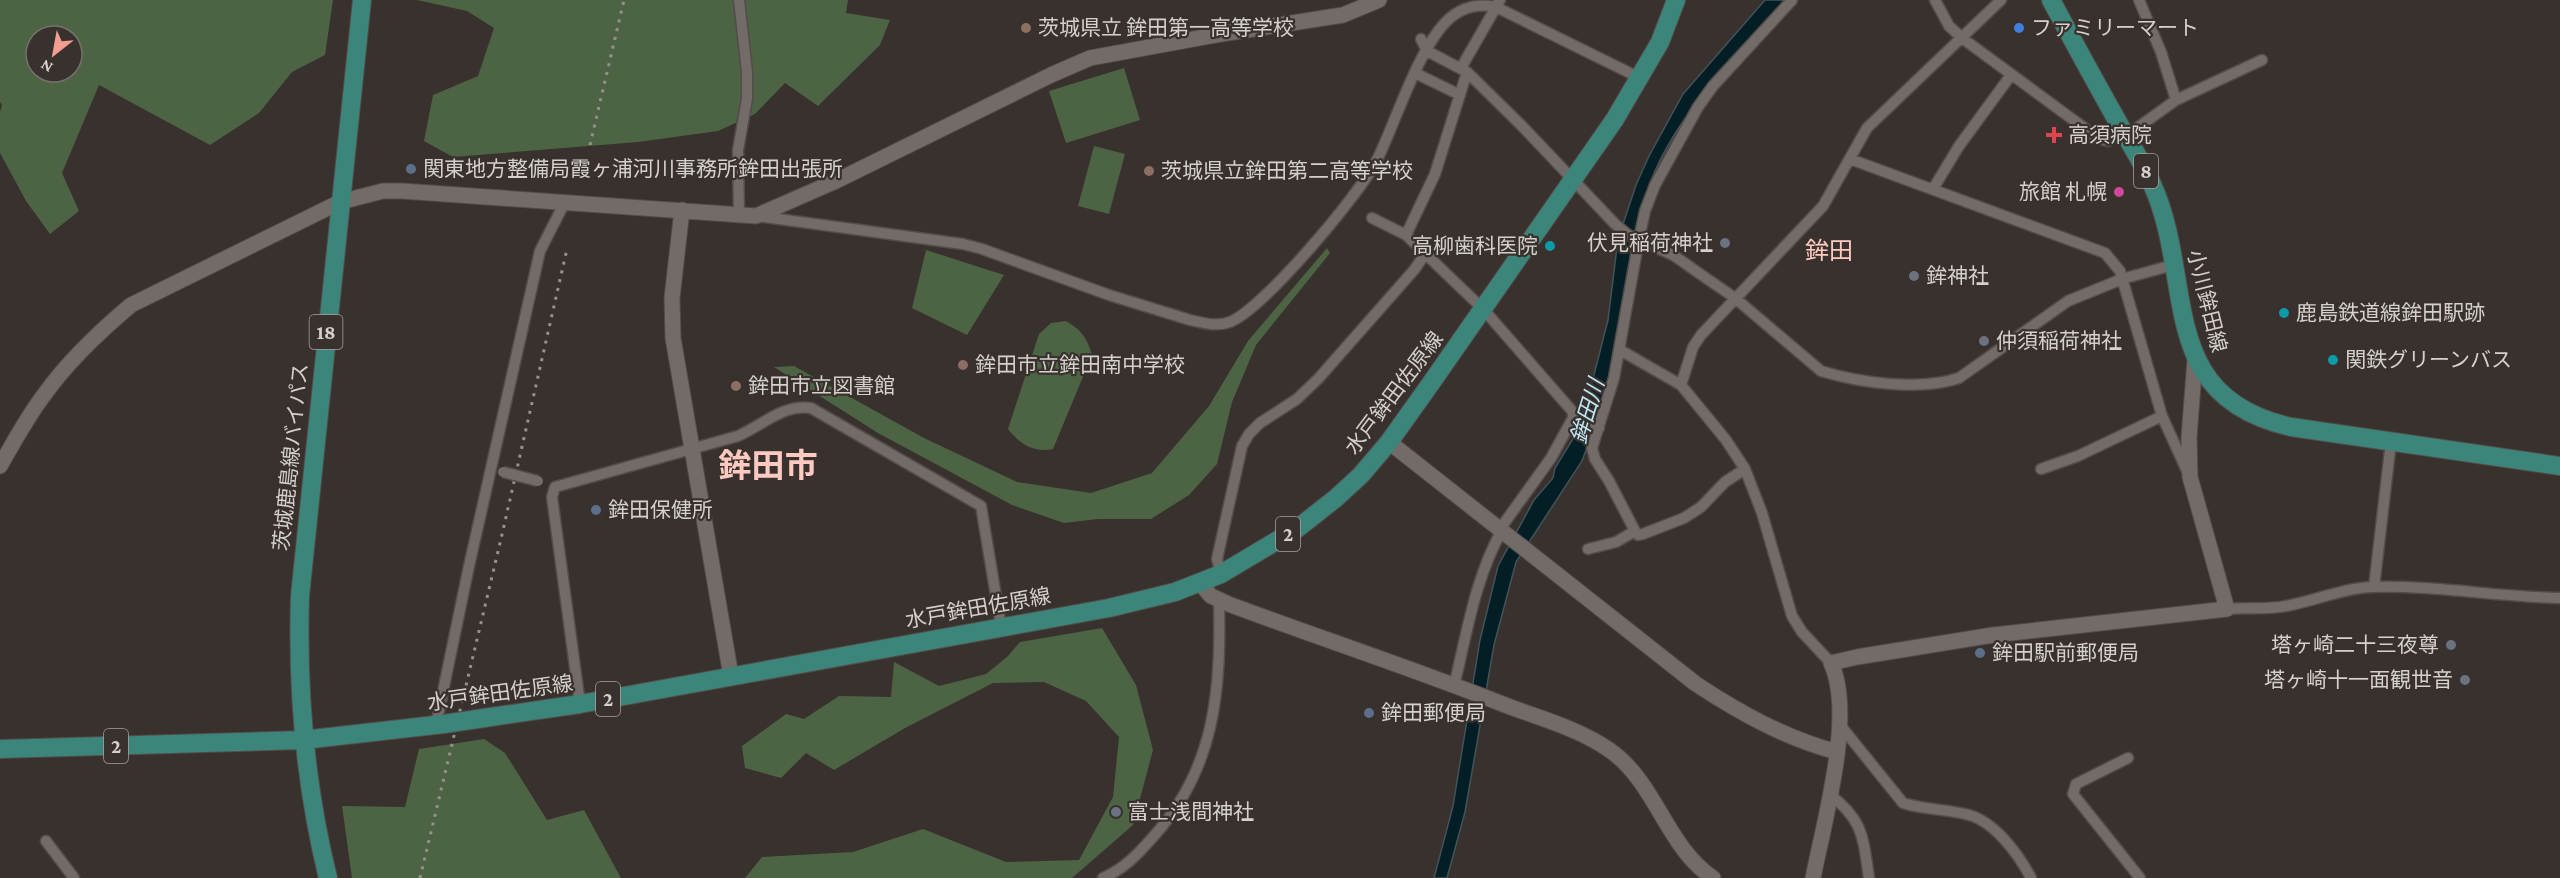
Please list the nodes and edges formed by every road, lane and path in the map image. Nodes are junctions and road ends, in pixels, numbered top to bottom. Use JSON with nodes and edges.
{"nodes":[{"id":1,"x":362,"y":0,"type":"edge"},
{"id":2,"x":739,"y":0,"type":"edge"},
{"id":3,"x":1379,"y":0,"type":"edge"},
{"id":4,"x":1676,"y":0,"type":"edge"},
{"id":5,"x":1792,"y":0,"type":"edge"},
{"id":6,"x":1935,"y":0,"type":"edge"},
{"id":7,"x":2001,"y":0,"type":"edge"},
{"id":8,"x":2051,"y":0,"type":"edge"},
{"id":9,"x":2139,"y":0,"type":"edge"},
{"id":10,"x":1498,"y":3,"type":"edge"},
{"id":11,"x":1962,"y":38,"type":"junction"},
{"id":12,"x":1421,"y":39,"type":"dead end"},
{"id":13,"x":1426,"y":51,"type":"junction"},
{"id":14,"x":2262,"y":60,"type":"dead end"},
{"id":15,"x":1464,"y":70,"type":"junction"},
{"id":16,"x":1415,"y":74,"type":"junction"},
{"id":17,"x":2011,"y":75,"type":"junction"},
{"id":18,"x":1640,"y":78,"type":"junction"},
{"id":19,"x":1460,"y":95,"type":"junction"},
{"id":20,"x":2176,"y":100,"type":"junction"},
{"id":21,"x":2125,"y":135,"type":"junction"},
{"id":22,"x":1850,"y":159,"type":"junction"},
{"id":23,"x":1573,"y":180,"type":"junction"},
{"id":24,"x":1933,"y":189,"type":"junction"},
{"id":25,"x":340,"y":202,"type":"junction"},
{"id":26,"x":565,"y":202,"type":"junction"},
{"id":27,"x":682,"y":210,"type":"junction"},
{"id":28,"x":756,"y":216,"type":"junction"},
{"id":29,"x":739,"y":217,"type":"junction"},
{"id":30,"x":1372,"y":218,"type":"dead end"},
{"id":31,"x":1406,"y":235,"type":"junction"},
{"id":32,"x":1637,"y":239,"type":"junction"},
{"id":33,"x":1426,"y":253,"type":"junction"},
{"id":34,"x":2173,"y":265,"type":"junction"},
{"id":35,"x":2122,"y":279,"type":"junction"},
{"id":36,"x":1735,"y":298,"type":"junction"},
{"id":37,"x":1484,"y":310,"type":"junction"},
{"id":38,"x":1620,"y":350,"type":"junction"},
{"id":39,"x":2195,"y":360,"type":"junction"},
{"id":40,"x":1682,"y":385,"type":"junction"},
{"id":41,"x":2162,"y":416,"type":"junction"},
{"id":42,"x":1574,"y":418,"type":"junction"},
{"id":43,"x":1598,"y":428,"type":"junction"},
{"id":44,"x":1389,"y":442,"type":"junction"},
{"id":45,"x":2391,"y":442,"type":"junction"},
{"id":46,"x":692,"y":448,"type":"junction"},
{"id":47,"x":0,"y":466,"type":"edge"},
{"id":48,"x":2560,"y":466,"type":"edge"},
{"id":49,"x":1745,"y":469,"type":"junction"},
{"id":50,"x":2041,"y":469,"type":"dead end"},
{"id":51,"x":491,"y":470,"type":"junction"},
{"id":52,"x":2190,"y":477,"type":"junction"},
{"id":53,"x":555,"y":487,"type":"junction"},
{"id":54,"x":1503,"y":531,"type":"junction"},
{"id":55,"x":1635,"y":531,"type":"junction"},
{"id":56,"x":1588,"y":549,"type":"dead end"},
{"id":57,"x":1221,"y":574,"type":"junction"},
{"id":58,"x":1200,"y":583,"type":"junction"},
{"id":59,"x":2374,"y":587,"type":"junction"},
{"id":60,"x":2560,"y":598,"type":"edge"},
{"id":61,"x":1219,"y":600,"type":"junction"},
{"id":62,"x":2227,"y":609,"type":"junction"},
{"id":63,"x":1001,"y":626,"type":"junction"},
{"id":64,"x":1831,"y":663,"type":"junction"},
{"id":65,"x":731,"y":676,"type":"junction"},
{"id":66,"x":1456,"y":687,"type":"junction"},
{"id":67,"x":580,"y":704,"type":"junction"},
{"id":68,"x":440,"y":724,"type":"junction"},
{"id":69,"x":1840,"y":725,"type":"junction"},
{"id":70,"x":303,"y":740,"type":"junction"},
{"id":71,"x":0,"y":749,"type":"edge"},
{"id":72,"x":1837,"y":752,"type":"junction"},
{"id":73,"x":2128,"y":758,"type":"dead end"},
{"id":74,"x":1830,"y":794,"type":"junction"},
{"id":75,"x":46,"y":841,"type":"dead end"},
{"id":76,"x":74,"y":878,"type":"edge"},
{"id":77,"x":328,"y":878,"type":"edge"},
{"id":78,"x":1103,"y":878,"type":"edge"},
{"id":79,"x":1713,"y":878,"type":"edge"},
{"id":80,"x":1813,"y":878,"type":"edge"},
{"id":81,"x":1869,"y":878,"type":"edge"},
{"id":82,"x":2031,"y":878,"type":"edge"},
{"id":83,"x":2140,"y":878,"type":"edge"}],
"edges":[{"from":1,"to":25,"type":"main road","name":"茨城鹿島線バイパス","number":"18"},
{"from":2,"to":29,"type":"street"},
{"from":3,"to":28,"type":"street"},
{"from":4,"to":18,"type":"main road","name":"水戸鉾田佐原線","number":"2"},
{"from":5,"to":32,"type":"street"},
{"from":6,"to":11,"type":"street"},
{"from":7,"to":11,"type":"street"},
{"from":8,"to":21,"type":"main road","name":"小川鉾田線","number":"8"},
{"from":9,"to":20,"type":"street"},
{"from":10,"to":13,"type":"street"},
{"from":10,"to":15,"type":"street"},
{"from":10,"to":18,"type":"street"},
{"from":11,"to":17,"type":"street"},
{"from":11,"to":22,"type":"street"},
{"from":12,"to":13,"type":"street"},
{"from":13,"to":15,"type":"street"},
{"from":13,"to":16,"type":"street"},
{"from":14,"to":20,"type":"street"},
{"from":15,"to":19,"type":"street"},
{"from":15,"to":23,"type":"street"},
{"from":16,"to":19,"type":"street"},
{"from":16,"to":28,"type":"street"},
{"from":17,"to":21,"type":"street"},
{"from":17,"to":24,"type":"street"},
{"from":18,"to":23,"type":"main road","name":"水戸鉾田佐原線","number":"2"},
{"from":19,"to":31,"type":"street"},
{"from":20,"to":21,"type":"street"},
{"from":21,"to":34,"type":"main road","name":"小川鉾田線","number":"8"},
{"from":22,"to":24,"type":"street"},
{"from":22,"to":36,"type":"street"},
{"from":23,"to":32,"type":"street"},
{"from":23,"to":37,"type":"main road","name":"水戸鉾田佐原線","number":"2"},
{"from":24,"to":35,"type":"street"},
{"from":25,"to":26,"type":"street"},
{"from":25,"to":47,"type":"street"},
{"from":25,"to":70,"type":"main road","name":"茨城鹿島線バイパス","number":"18"},
{"from":26,"to":27,"type":"street"},
{"from":26,"to":51,"type":"street"},
{"from":27,"to":29,"type":"street"},
{"from":27,"to":46,"type":"street"},
{"from":28,"to":29,"type":"street"},
{"from":30,"to":31,"type":"street"},
{"from":31,"to":33,"type":"street"},
{"from":32,"to":36,"type":"street"},
{"from":32,"to":38,"type":"street"},
{"from":33,"to":37,"type":"street"},
{"from":33,"to":57,"type":"street"},
{"from":34,"to":35,"type":"street"},
{"from":34,"to":39,"type":"main road","name":"小川鉾田線","number":"8"},
{"from":35,"to":36,"type":"street"},
{"from":35,"to":41,"type":"street"},
{"from":36,"to":40,"type":"street"},
{"from":37,"to":42,"type":"street"},
{"from":37,"to":44,"type":"main road","name":"水戸鉾田佐原線","number":"2"},
{"from":38,"to":40,"type":"street"},
{"from":38,"to":43,"type":"street"},
{"from":39,"to":45,"type":"main road","name":"小川鉾田線","number":"8"},
{"from":39,"to":52,"type":"street"},
{"from":40,"to":49,"type":"street"},
{"from":41,"to":50,"type":"street"},
{"from":41,"to":52,"type":"street"},
{"from":42,"to":43,"type":"street"},
{"from":42,"to":54,"type":"street"},
{"from":43,"to":55,"type":"street"},
{"from":44,"to":54,"type":"street"},
{"from":44,"to":57,"type":"main road","name":"水戸鉾田佐原線","number":"2"},
{"from":45,"to":48,"type":"main road","name":"小川鉾田線","number":"8"},
{"from":45,"to":59,"type":"street"},
{"from":46,"to":53,"type":"street"},
{"from":46,"to":63,"type":"street"},
{"from":46,"to":65,"type":"street"},
{"from":49,"to":55,"type":"street"},
{"from":49,"to":64,"type":"street"},
{"from":51,"to":53,"type":"street","bridge":true},
{"from":51,"to":68,"type":"street"},
{"from":52,"to":62,"type":"street"},
{"from":53,"to":67,"type":"street"},
{"from":54,"to":66,"type":"street"},
{"from":54,"to":72,"type":"street"},
{"from":55,"to":56,"type":"street"},
{"from":57,"to":58,"type":"main road","name":"水戸鉾田佐原線","number":"2"},
{"from":58,"to":61,"type":"street"},
{"from":58,"to":63,"type":"main road","name":"水戸鉾田佐原線","number":"2"},
{"from":59,"to":60,"type":"street"},
{"from":59,"to":62,"type":"street"},
{"from":61,"to":66,"type":"street"},
{"from":61,"to":78,"type":"street"},
{"from":62,"to":64,"type":"street"},
{"from":63,"to":65,"type":"main road","name":"水戸鉾田佐原線","number":"2"},
{"from":64,"to":69,"type":"street"},
{"from":65,"to":67,"type":"main road","name":"水戸鉾田佐原線","number":"2"},
{"from":66,"to":79,"type":"street"},
{"from":67,"to":68,"type":"main road","name":"水戸鉾田佐原線","number":"2","bridge":true},
{"from":68,"to":70,"type":"main road","name":"水戸鉾田佐原線","number":"2"},
{"from":69,"to":72,"type":"street"},
{"from":69,"to":82,"type":"street"},
{"from":70,"to":71,"type":"main road","name":"水戸鉾田佐原線","number":"2"},
{"from":70,"to":77,"type":"main road","name":"茨城鹿島線バイパス"},
{"from":72,"to":74,"type":"street"},
{"from":73,"to":83,"type":"street"},
{"from":74,"to":80,"type":"street"},
{"from":74,"to":81,"type":"street"},
{"from":75,"to":76,"type":"street"}]}
